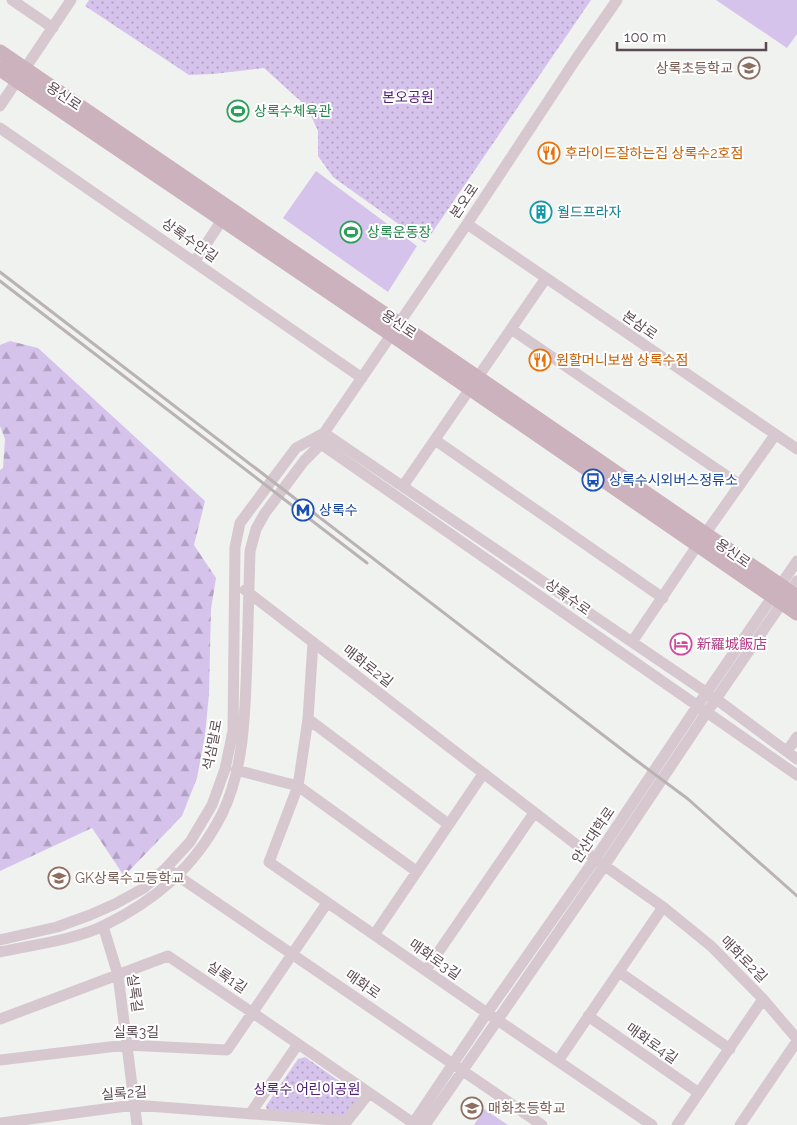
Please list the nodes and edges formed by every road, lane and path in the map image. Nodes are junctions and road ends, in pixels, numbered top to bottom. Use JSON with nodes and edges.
{"nodes":[{"id":1,"x":12,"y":0,"type":"edge"},
{"id":2,"x":71,"y":0,"type":"edge"},
{"id":3,"x":617,"y":0,"type":"edge"},
{"id":4,"x":53,"y":28,"type":"junction"},
{"id":5,"x":0,"y":52,"type":"edge"},
{"id":6,"x":0,"y":69,"type":"edge"},
{"id":7,"x":21,"y":75,"type":"junction"},
{"id":8,"x":0,"y":106,"type":"edge"},
{"id":9,"x":0,"y":128,"type":"edge"},
{"id":10,"x":222,"y":220,"type":"junction"},
{"id":11,"x":467,"y":224,"type":"junction"},
{"id":12,"x":195,"y":261,"type":"junction"},
{"id":13,"x":546,"y":278,"type":"junction"},
{"id":14,"x":395,"y":329,"type":"junction"},
{"id":15,"x":512,"y":329,"type":"junction"},
{"id":16,"x":362,"y":378,"type":"junction"},
{"id":17,"x":474,"y":384,"type":"junction"},
{"id":18,"x":775,"y":435,"type":"junction"},
{"id":19,"x":322,"y":439,"type":"junction"},
{"id":20,"x":435,"y":440,"type":"junction"},
{"id":21,"x":797,"y":449,"type":"edge"},
{"id":22,"x":740,"y":485,"type":"junction"},
{"id":23,"x":403,"y":486,"type":"junction"},
{"id":24,"x":702,"y":540,"type":"junction"},
{"id":25,"x":797,"y":561,"type":"edge"},
{"id":26,"x":234,"y":583,"type":"junction"},
{"id":27,"x":248,"y":593,"type":"junction"},
{"id":28,"x":786,"y":593,"type":"edge"},
{"id":29,"x":663,"y":598,"type":"junction"},
{"id":30,"x":797,"y":613,"type":"edge"},
{"id":31,"x":312,"y":642,"type":"junction"},
{"id":32,"x":632,"y":642,"type":"junction"},
{"id":33,"x":711,"y":696,"type":"junction"},
{"id":34,"x":702,"y":709,"type":"junction"},
{"id":35,"x":308,"y":719,"type":"junction"},
{"id":36,"x":797,"y":737,"type":"edge"},
{"id":37,"x":787,"y":751,"type":"junction"},
{"id":38,"x":797,"y":759,"type":"edge"},
{"id":39,"x":236,"y":770,"type":"junction"},
{"id":40,"x":483,"y":774,"type":"junction"},
{"id":41,"x":797,"y":775,"type":"edge"},
{"id":42,"x":298,"y":786,"type":"junction"},
{"id":43,"x":534,"y":813,"type":"junction"},
{"id":44,"x":448,"y":824,"type":"junction"},
{"id":45,"x":600,"y":862,"type":"junction"},
{"id":46,"x":166,"y":868,"type":"junction"},
{"id":47,"x":416,"y":871,"type":"junction"},
{"id":48,"x":178,"y":876,"type":"junction"},
{"id":49,"x":328,"y":903,"type":"junction"},
{"id":50,"x":663,"y":908,"type":"junction"},
{"id":51,"x":103,"y":926,"type":"junction"},
{"id":52,"x":374,"y":935,"type":"junction"},
{"id":53,"x":0,"y":940,"type":"edge"},
{"id":54,"x":0,"y":952,"type":"edge"},
{"id":55,"x":293,"y":954,"type":"junction"},
{"id":56,"x":426,"y":970,"type":"junction"},
{"id":57,"x":619,"y":972,"type":"junction"},
{"id":58,"x":118,"y":975,"type":"junction"},
{"id":59,"x":763,"y":999,"type":"junction"},
{"id":60,"x":254,"y":1013,"type":"junction"},
{"id":61,"x":492,"y":1016,"type":"junction"},
{"id":62,"x":588,"y":1016,"type":"junction"},
{"id":63,"x":0,"y":1019,"type":"edge"},
{"id":64,"x":797,"y":1040,"type":"edge"},
{"id":65,"x":298,"y":1044,"type":"junction"},
{"id":66,"x":126,"y":1045,"type":"junction"},
{"id":67,"x":730,"y":1049,"type":"junction"},
{"id":68,"x":0,"y":1060,"type":"edge"},
{"id":69,"x":558,"y":1061,"type":"junction"},
{"id":70,"x":457,"y":1068,"type":"junction"},
{"id":71,"x":369,"y":1093,"type":"junction"},
{"id":72,"x":699,"y":1093,"type":"junction"},
{"id":73,"x":134,"y":1105,"type":"junction"},
{"id":74,"x":250,"y":1114,"type":"junction"},
{"id":75,"x":0,"y":1123,"type":"edge"},
{"id":76,"x":137,"y":1125,"type":"edge"},
{"id":77,"x":417,"y":1125,"type":"edge"},
{"id":78,"x":542,"y":1125,"type":"edge"},
{"id":79,"x":652,"y":1125,"type":"edge"},
{"id":80,"x":678,"y":1125,"type":"edge"},
{"id":81,"x":740,"y":1125,"type":"edge"}],
"edges":[{"from":1,"to":4,"type":"street"},
{"from":2,"to":4,"type":"street"},
{"from":3,"to":11,"type":"street","name":"본오로"},
{"from":4,"to":7,"type":"street"},
{"from":5,"to":7,"type":"main road","name":"용신로"},
{"from":6,"to":7,"type":"main road","name":"용신로"},
{"from":7,"to":8,"type":"street"},
{"from":7,"to":10,"type":"main road","name":"용신로"},
{"from":7,"to":14,"type":"main road","name":"용신로"},
{"from":9,"to":12,"type":"street","name":"상록수안길"},
{"from":10,"to":12,"type":"street"},
{"from":10,"to":14,"type":"main road","name":"용신로"},
{"from":11,"to":13,"type":"street","name":"본삼로"},
{"from":11,"to":14,"type":"street","name":"본오로"},
{"from":12,"to":16,"type":"street","name":"상록수안길"},
{"from":13,"to":15,"type":"street"},
{"from":13,"to":18,"type":"street","name":"본삼로"},
{"from":14,"to":16,"type":"street","name":"본오로"},
{"from":14,"to":17,"type":"main road","name":"용신로"},
{"from":15,"to":17,"type":"street"},
{"from":15,"to":22,"type":"street"},
{"from":16,"to":19,"type":"street","name":"본오로"},
{"from":17,"to":20,"type":"street"},
{"from":17,"to":24,"type":"main road","name":"용신로"},
{"from":18,"to":21,"type":"street","name":"본삼로"},
{"from":18,"to":22,"type":"street"},
{"from":19,"to":23,"type":"street","name":"상록수로"},
{"from":19,"to":26,"type":"street","name":"석삼말로"},
{"from":19,"to":27,"type":"street","name":"석삼말로"},
{"from":19,"to":34,"type":"street","name":"상록수로"},
{"from":20,"to":23,"type":"street"},
{"from":20,"to":29,"type":"street"},
{"from":22,"to":24,"type":"street"},
{"from":23,"to":32,"type":"street","name":"상록수로"},
{"from":24,"to":28,"type":"main road","name":"용신로"},
{"from":24,"to":29,"type":"street"},
{"from":25,"to":28,"type":"street","name":"안산대학로"},
{"from":26,"to":27,"type":"street","name":"매화로2길"},
{"from":26,"to":46,"type":"street","name":"석삼말로"},
{"from":27,"to":31,"type":"street","name":"매화로2길"},
{"from":27,"to":39,"type":"street","name":"석삼말로"},
{"from":28,"to":30,"type":"main road","name":"용신로"},
{"from":28,"to":33,"type":"street","name":"안산대학로"},
{"from":29,"to":32,"type":"street"},
{"from":31,"to":35,"type":"street","name":"매화로3길"},
{"from":31,"to":40,"type":"street","name":"매화로2길"},
{"from":32,"to":33,"type":"street","name":"상록수로"},
{"from":33,"to":34,"type":"street","name":"안산대학로"},
{"from":33,"to":37,"type":"street","name":"상록수로"},
{"from":34,"to":41,"type":"street","name":"상록수로"},
{"from":34,"to":45,"type":"street","name":"안산대학로"},
{"from":35,"to":42,"type":"street","name":"매화로3길"},
{"from":35,"to":44,"type":"street"},
{"from":36,"to":37,"type":"street"},
{"from":37,"to":38,"type":"street","name":"상록수로"},
{"from":39,"to":42,"type":"street"},
{"from":39,"to":48,"type":"street","name":"석삼말로"},
{"from":40,"to":43,"type":"street","name":"매화로2길"},
{"from":40,"to":44,"type":"street"},
{"from":42,"to":47,"type":"street"},
{"from":42,"to":49,"type":"street","name":"매화로3길"},
{"from":43,"to":45,"type":"street","name":"매화로2길"},
{"from":43,"to":56,"type":"street"},
{"from":44,"to":47,"type":"street"},
{"from":45,"to":50,"type":"street","name":"매화로2길"},
{"from":45,"to":61,"type":"street","name":"안산대학로"},
{"from":46,"to":48,"type":"street","name":"매화로"},
{"from":46,"to":53,"type":"street","name":"석삼말로"},
{"from":47,"to":52,"type":"street"},
{"from":48,"to":51,"type":"street","name":"석삼말로"},
{"from":48,"to":55,"type":"street","name":"매화로"},
{"from":49,"to":52,"type":"street","name":"매화로3길"},
{"from":49,"to":55,"type":"street"},
{"from":50,"to":57,"type":"street"},
{"from":50,"to":59,"type":"street","name":"매화로2길"},
{"from":51,"to":54,"type":"street","name":"석삼말로"},
{"from":51,"to":58,"type":"street","name":"실록길"},
{"from":52,"to":56,"type":"street","name":"매화로3길"},
{"from":55,"to":60,"type":"street"},
{"from":55,"to":70,"type":"street","name":"매화로"},
{"from":56,"to":61,"type":"street","name":"매화로3길"},
{"from":57,"to":62,"type":"street"},
{"from":57,"to":67,"type":"street"},
{"from":58,"to":60,"type":"street","name":"실록1길"},
{"from":58,"to":63,"type":"street","name":"실록1길"},
{"from":58,"to":66,"type":"street","name":"실록길"},
{"from":59,"to":64,"type":"street","name":"매화로2길"},
{"from":59,"to":67,"type":"street"},
{"from":60,"to":65,"type":"street","name":"실록1길"},
{"from":60,"to":66,"type":"street","name":"실록3길"},
{"from":61,"to":69,"type":"street","name":"매화로3길"},
{"from":61,"to":70,"type":"street","name":"안산대학로"},
{"from":62,"to":69,"type":"street"},
{"from":62,"to":72,"type":"street","name":"매화로4길"},
{"from":64,"to":81,"type":"street","name":"매화로2길"},
{"from":65,"to":71,"type":"street","name":"실록1길"},
{"from":65,"to":74,"type":"street"},
{"from":66,"to":68,"type":"street","name":"실록3길"},
{"from":66,"to":73,"type":"street","name":"실록길"},
{"from":67,"to":72,"type":"street"},
{"from":69,"to":79,"type":"street","name":"매화로3길"},
{"from":70,"to":77,"type":"street","name":"안산대학로"},
{"from":70,"to":78,"type":"street","name":"매화로"},
{"from":71,"to":74,"type":"street","name":"실록2길"},
{"from":71,"to":77,"type":"street","name":"실록1길"},
{"from":72,"to":80,"type":"street"},
{"from":73,"to":74,"type":"street","name":"실록2길"},
{"from":73,"to":75,"type":"street","name":"실록2길"},
{"from":73,"to":76,"type":"street","name":"실록길"}]}
